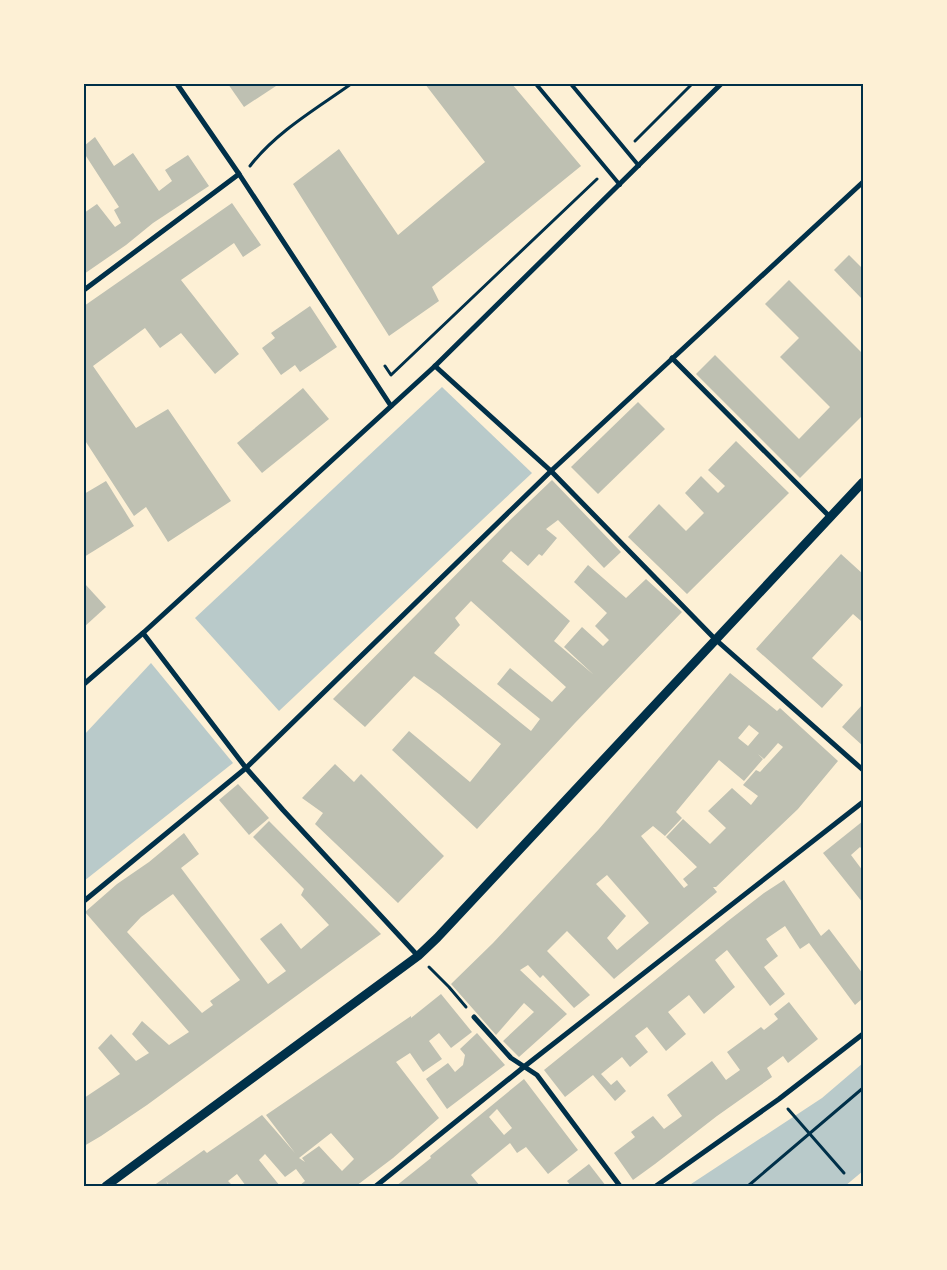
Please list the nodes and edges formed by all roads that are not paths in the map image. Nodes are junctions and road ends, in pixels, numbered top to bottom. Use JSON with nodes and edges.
{"nodes":[{"id":1,"x":177,"y":84,"type":"edge"},
{"id":2,"x":536,"y":84,"type":"edge"},
{"id":3,"x":571,"y":84,"type":"edge"},
{"id":4,"x":721,"y":84,"type":"edge"},
{"id":5,"x":639,"y":166,"type":"junction"},
{"id":6,"x":239,"y":174,"type":"junction"},
{"id":7,"x":863,"y":182,"type":"edge"},
{"id":8,"x":620,"y":184,"type":"junction"},
{"id":9,"x":84,"y":290,"type":"edge"},
{"id":10,"x":672,"y":358,"type":"junction"},
{"id":11,"x":435,"y":366,"type":"junction"},
{"id":12,"x":391,"y":406,"type":"junction"},
{"id":13,"x":551,"y":471,"type":"junction"},
{"id":14,"x":863,"y":482,"type":"edge"},
{"id":15,"x":830,"y":517,"type":"junction"},
{"id":16,"x":143,"y":633,"type":"junction"},
{"id":17,"x":715,"y":639,"type":"junction"},
{"id":18,"x":84,"y":684,"type":"edge"},
{"id":19,"x":246,"y":768,"type":"junction"},
{"id":20,"x":863,"y":770,"type":"edge"},
{"id":21,"x":863,"y":802,"type":"edge"},
{"id":22,"x":84,"y":900,"type":"edge"},
{"id":23,"x":418,"y":956,"type":"junction"},
{"id":24,"x":474,"y":1017,"type":"road end"},
{"id":25,"x":863,"y":1034,"type":"edge"},
{"id":26,"x":525,"y":1066,"type":"junction"},
{"id":27,"x":106,"y":1186,"type":"edge"},
{"id":28,"x":376,"y":1186,"type":"edge"},
{"id":29,"x":620,"y":1186,"type":"edge"},
{"id":30,"x":656,"y":1186,"type":"edge"}],
"edges":[{"from":1,"to":6,"type":"street"},
{"from":2,"to":8,"type":"lane"},
{"from":3,"to":5,"type":"lane"},
{"from":4,"to":5,"type":"street"},
{"from":5,"to":8,"type":"street"},
{"from":6,"to":9,"type":"street"},
{"from":6,"to":12,"type":"street"},
{"from":7,"to":10,"type":"street"},
{"from":8,"to":11,"type":"street"},
{"from":10,"to":13,"type":"street"},
{"from":10,"to":15,"type":"street"},
{"from":11,"to":12,"type":"street"},
{"from":11,"to":13,"type":"street"},
{"from":12,"to":16,"type":"street"},
{"from":13,"to":17,"type":"street"},
{"from":13,"to":19,"type":"street"},
{"from":14,"to":15,"type":"street"},
{"from":15,"to":17,"type":"street"},
{"from":16,"to":18,"type":"street"},
{"from":16,"to":19,"type":"street"},
{"from":17,"to":20,"type":"street"},
{"from":17,"to":23,"type":"street"},
{"from":19,"to":22,"type":"street"},
{"from":19,"to":23,"type":"street"},
{"from":21,"to":26,"type":"street"},
{"from":23,"to":27,"type":"street"},
{"from":24,"to":26,"type":"street"},
{"from":25,"to":30,"type":"street"},
{"from":26,"to":28,"type":"street"},
{"from":26,"to":29,"type":"street"}]}
